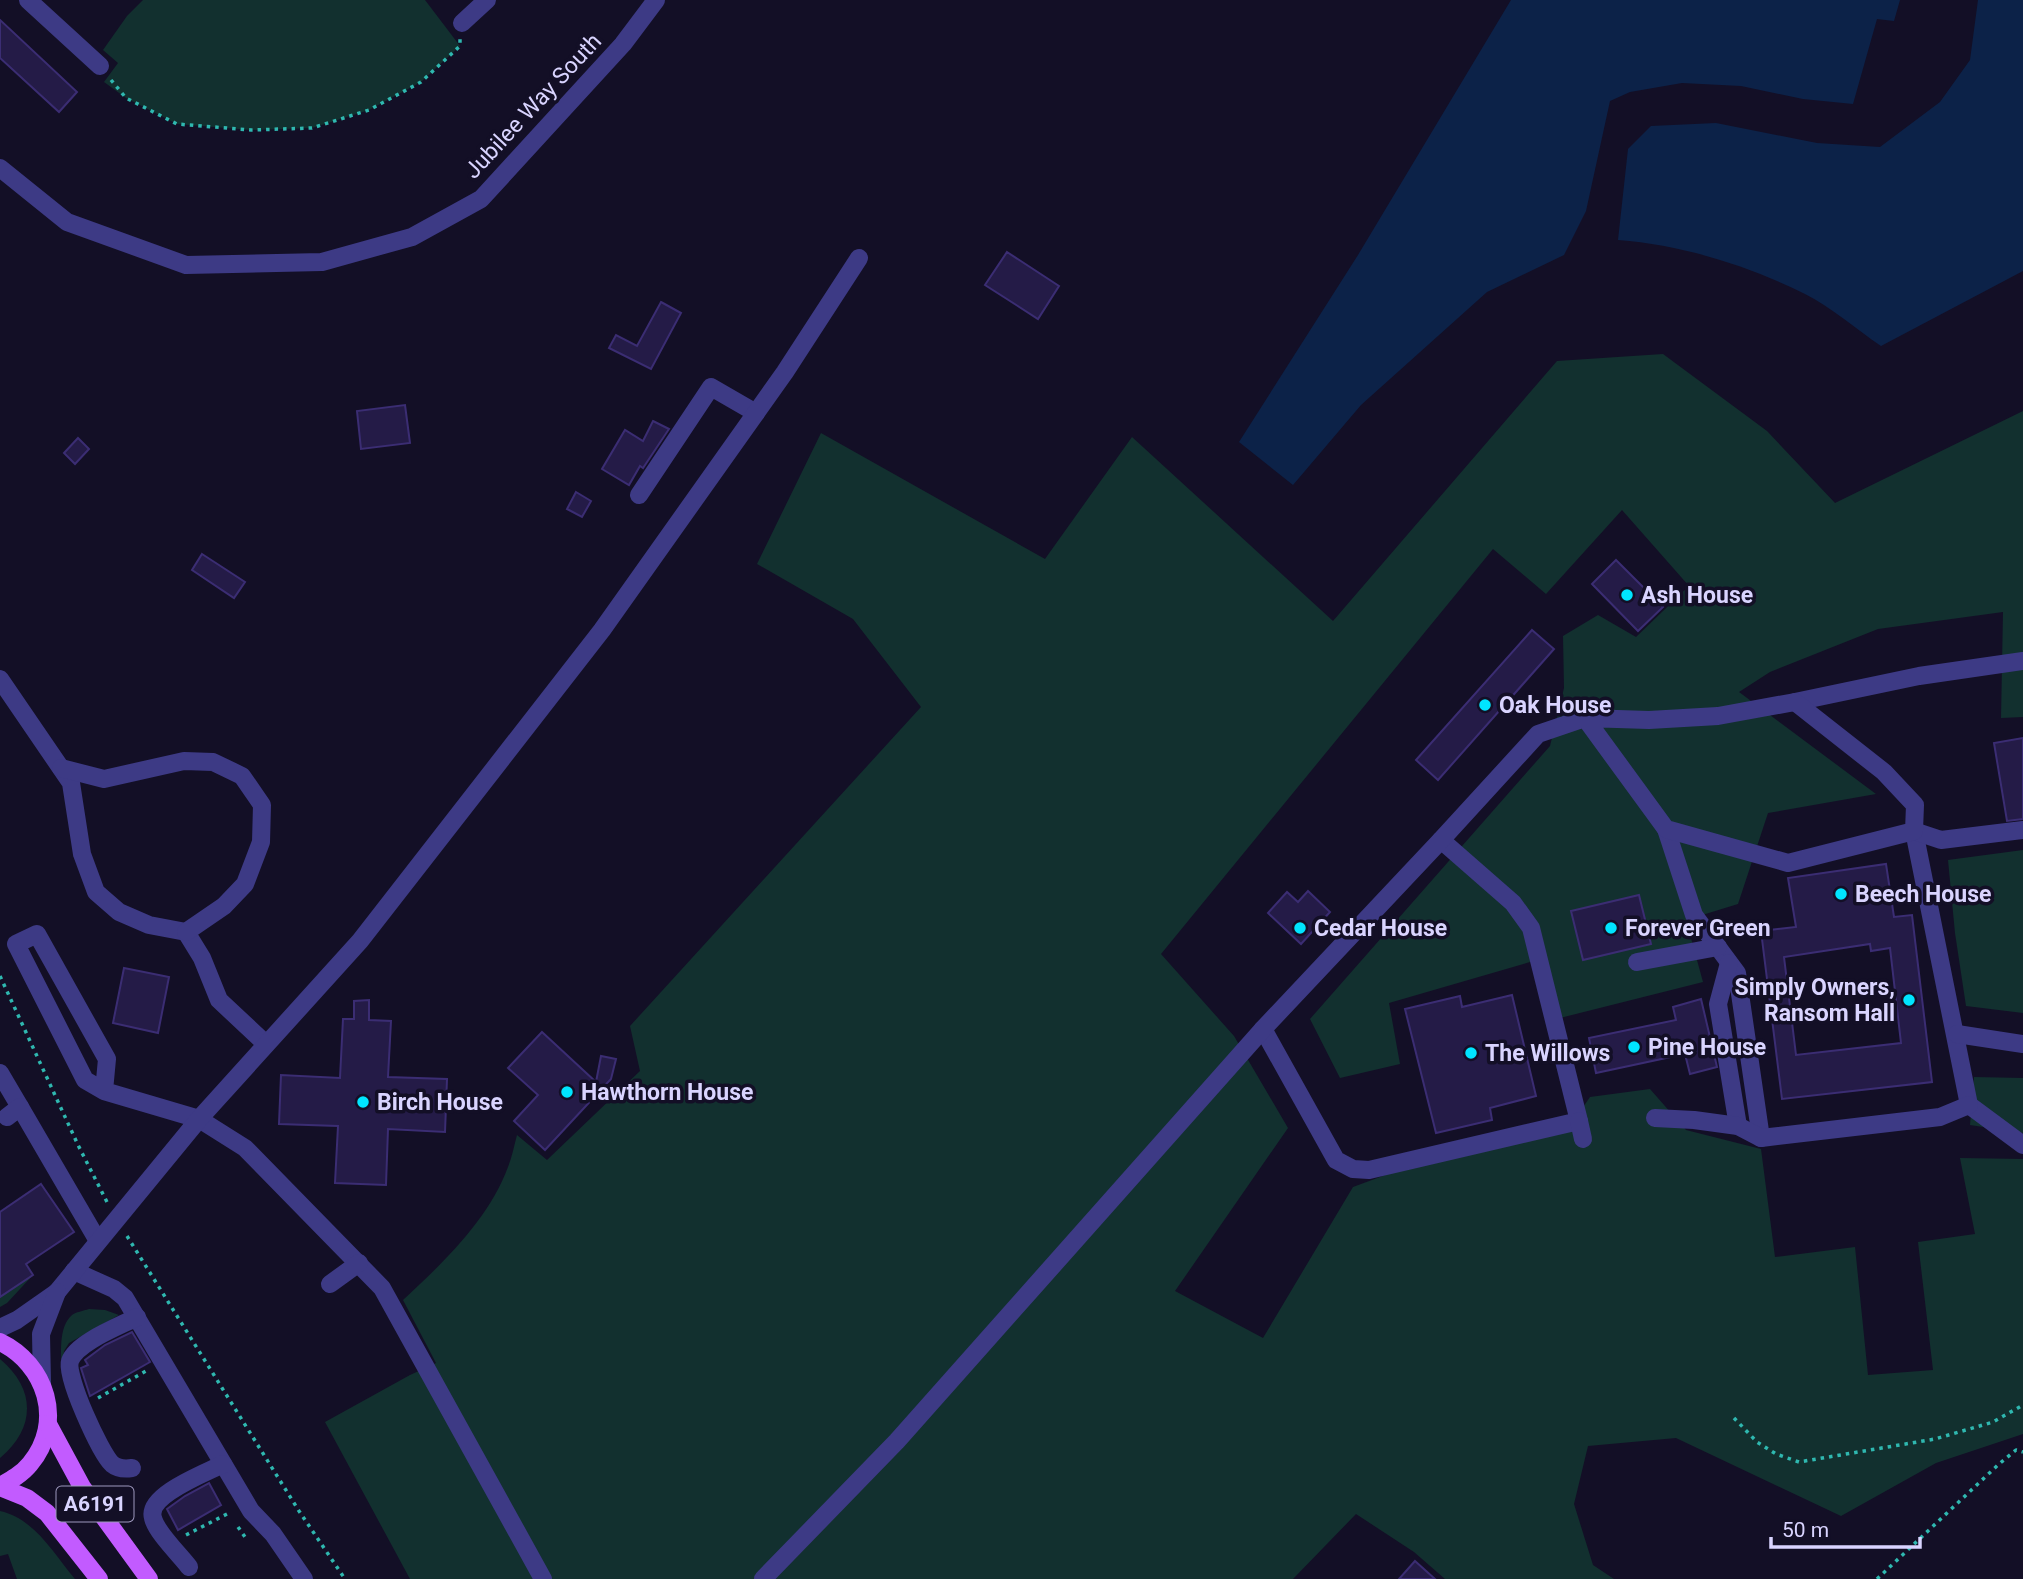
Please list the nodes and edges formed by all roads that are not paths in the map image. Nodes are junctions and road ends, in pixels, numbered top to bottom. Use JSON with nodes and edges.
{"nodes":[{"id":1,"x":29,"y":0,"type":"edge"},
{"id":2,"x":487,"y":0,"type":"edge"},
{"id":3,"x":656,"y":0,"type":"edge"},
{"id":4,"x":462,"y":23,"type":"road end"},
{"id":5,"x":100,"y":66,"type":"road end"},
{"id":6,"x":0,"y":167,"type":"edge"},
{"id":7,"x":859,"y":258,"type":"dead end"},
{"id":8,"x":756,"y":413,"type":"junction"},
{"id":9,"x":639,"y":495,"type":"dead end"},
{"id":10,"x":2023,"y":661,"type":"edge"},
{"id":11,"x":0,"y":679,"type":"edge"},
{"id":12,"x":1795,"y":702,"type":"junction"},
{"id":13,"x":1585,"y":718,"type":"junction"},
{"id":14,"x":61,"y":768,"type":"junction"},
{"id":15,"x":1666,"y":829,"type":"junction"},
{"id":16,"x":2023,"y":830,"type":"edge"},
{"id":17,"x":1914,"y":831,"type":"junction"},
{"id":18,"x":1441,"y":840,"type":"junction"},
{"id":19,"x":186,"y":932,"type":"junction"},
{"id":20,"x":1718,"y":947,"type":"junction"},
{"id":21,"x":1637,"y":962,"type":"dead end"},
{"id":22,"x":1729,"y":962,"type":"junction"},
{"id":23,"x":1263,"y":1029,"type":"junction"},
{"id":24,"x":1956,"y":1034,"type":"junction"},
{"id":25,"x":267,"y":1044,"type":"junction"},
{"id":26,"x":2023,"y":1044,"type":"edge"},
{"id":27,"x":0,"y":1073,"type":"edge"},
{"id":28,"x":104,"y":1091,"type":"junction"},
{"id":29,"x":1969,"y":1105,"type":"junction"},
{"id":30,"x":1655,"y":1118,"type":"dead end"},
{"id":31,"x":199,"y":1119,"type":"junction"},
{"id":32,"x":1579,"y":1121,"type":"junction"},
{"id":33,"x":1738,"y":1126,"type":"junction"},
{"id":34,"x":1761,"y":1138,"type":"junction"},
{"id":35,"x":1583,"y":1139,"type":"dead end"},
{"id":36,"x":2023,"y":1145,"type":"edge"},
{"id":37,"x":98,"y":1241,"type":"junction"},
{"id":38,"x":359,"y":1263,"type":"junction"},
{"id":39,"x":74,"y":1270,"type":"junction"},
{"id":40,"x":330,"y":1284,"type":"dead end"},
{"id":41,"x":57,"y":1292,"type":"junction"},
{"id":42,"x":137,"y":1317,"type":"junction"},
{"id":43,"x":0,"y":1328,"type":"edge"},
{"id":44,"x":0,"y":1342,"type":"edge"},
{"id":45,"x":42,"y":1383,"type":"junction"},
{"id":46,"x":48,"y":1424,"type":"junction"},
{"id":47,"x":223,"y":1464,"type":"junction"},
{"id":48,"x":132,"y":1468,"type":"dead end"},
{"id":49,"x":0,"y":1487,"type":"edge"},
{"id":50,"x":189,"y":1567,"type":"dead end"},
{"id":51,"x":99,"y":1579,"type":"edge"},
{"id":52,"x":149,"y":1579,"type":"edge"},
{"id":53,"x":304,"y":1579,"type":"edge"},
{"id":54,"x":543,"y":1579,"type":"edge"},
{"id":55,"x":763,"y":1579,"type":"edge"}],
"edges":[{"from":1,"to":5,"type":"street"},
{"from":2,"to":4,"type":"street"},
{"from":3,"to":6,"type":"street","name":"Jubilee Way South"},
{"from":7,"to":8,"type":"street"},
{"from":8,"to":9,"type":"street"},
{"from":8,"to":25,"type":"street"},
{"from":10,"to":12,"type":"street"},
{"from":11,"to":14,"type":"street"},
{"from":12,"to":13,"type":"street"},
{"from":12,"to":17,"type":"street"},
{"from":13,"to":15,"type":"street"},
{"from":13,"to":18,"type":"street"},
{"from":14,"to":19,"type":"street"},
{"from":14,"to":19,"type":"street"},
{"from":15,"to":17,"type":"street"},
{"from":15,"to":20,"type":"street"},
{"from":16,"to":17,"type":"street"},
{"from":17,"to":24,"type":"street"},
{"from":18,"to":23,"type":"street"},
{"from":18,"to":32,"type":"street"},
{"from":19,"to":25,"type":"street"},
{"from":20,"to":21,"type":"street"},
{"from":20,"to":22,"type":"street"},
{"from":22,"to":33,"type":"street"},
{"from":22,"to":34,"type":"street"},
{"from":23,"to":32,"type":"street"},
{"from":23,"to":55,"type":"street"},
{"from":24,"to":26,"type":"street"},
{"from":24,"to":29,"type":"street"},
{"from":25,"to":31,"type":"street"},
{"from":27,"to":37,"type":"street"},
{"from":28,"to":28,"type":"street"},
{"from":28,"to":31,"type":"street"},
{"from":29,"to":34,"type":"street"},
{"from":29,"to":36,"type":"street"},
{"from":30,"to":33,"type":"street"},
{"from":31,"to":37,"type":"street"},
{"from":31,"to":38,"type":"street"},
{"from":32,"to":35,"type":"street"},
{"from":33,"to":34,"type":"street"},
{"from":37,"to":39,"type":"street"},
{"from":38,"to":40,"type":"street"},
{"from":38,"to":54,"type":"street"},
{"from":39,"to":41,"type":"street"},
{"from":39,"to":42,"type":"street"},
{"from":41,"to":43,"type":"street"},
{"from":41,"to":45,"type":"street"},
{"from":42,"to":47,"type":"street"},
{"from":42,"to":48,"type":"street"},
{"from":44,"to":45,"type":"main road"},
{"from":45,"to":46,"type":"main road"},
{"from":46,"to":49,"type":"main road"},
{"from":46,"to":52,"type":"main road","number":"A6191"},
{"from":47,"to":50,"type":"street"},
{"from":47,"to":53,"type":"street"},
{"from":49,"to":51,"type":"main road","number":"A6191"}]}
